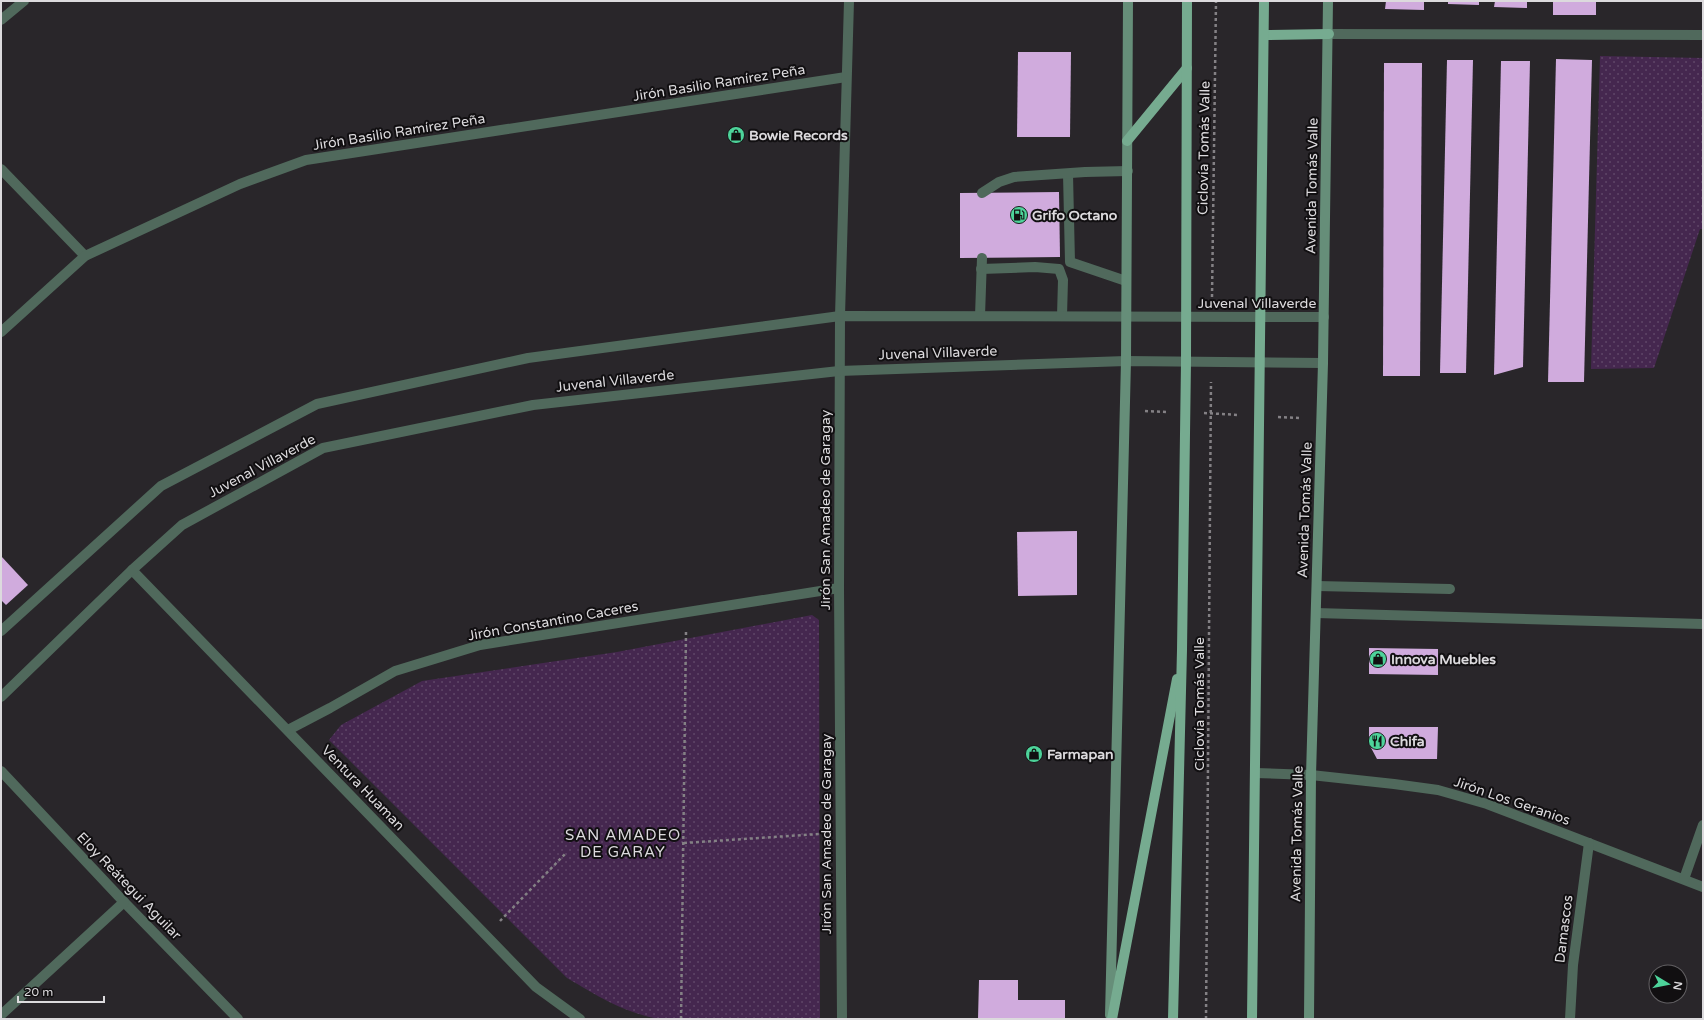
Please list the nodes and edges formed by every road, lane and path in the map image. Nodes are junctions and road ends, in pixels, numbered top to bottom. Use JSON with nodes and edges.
{"nodes":[{"id":1,"x":24,"y":1,"type":"edge"},
{"id":2,"x":849,"y":1,"type":"edge"},
{"id":3,"x":1128,"y":1,"type":"edge"},
{"id":4,"x":1187,"y":1,"type":"edge"},
{"id":5,"x":1216,"y":1,"type":"edge"},
{"id":6,"x":1264,"y":1,"type":"edge"},
{"id":7,"x":1328,"y":1,"type":"edge"},
{"id":8,"x":1,"y":20,"type":"edge"},
{"id":9,"x":1329,"y":34,"type":"junction"},
{"id":10,"x":1264,"y":35,"type":"junction"},
{"id":11,"x":1703,"y":35,"type":"edge"},
{"id":12,"x":1187,"y":68,"type":"junction"},
{"id":13,"x":846,"y":78,"type":"junction"},
{"id":14,"x":1127,"y":141,"type":"junction"},
{"id":15,"x":1,"y":170,"type":"edge"},
{"id":16,"x":1128,"y":171,"type":"junction"},
{"id":17,"x":1068,"y":174,"type":"junction"},
{"id":18,"x":982,"y":193,"type":"dead end"},
{"id":19,"x":85,"y":256,"type":"junction"},
{"id":20,"x":982,"y":258,"type":"dead end"},
{"id":21,"x":1070,"y":262,"type":"junction"},
{"id":22,"x":982,"y":269,"type":"junction"},
{"id":23,"x":1059,"y":269,"type":"junction"},
{"id":24,"x":1126,"y":281,"type":"junction"},
{"id":25,"x":1212,"y":296,"type":"dead end"},
{"id":26,"x":840,"y":316,"type":"junction"},
{"id":27,"x":980,"y":316,"type":"junction"},
{"id":28,"x":1062,"y":316,"type":"junction"},
{"id":29,"x":1126,"y":316,"type":"junction"},
{"id":30,"x":1186,"y":316,"type":"junction"},
{"id":31,"x":1260,"y":317,"type":"junction"},
{"id":32,"x":1324,"y":317,"type":"junction"},
{"id":33,"x":1,"y":332,"type":"edge"},
{"id":34,"x":1126,"y":361,"type":"junction"},
{"id":35,"x":1186,"y":362,"type":"junction"},
{"id":36,"x":1260,"y":362,"type":"junction"},
{"id":37,"x":1323,"y":364,"type":"junction"},
{"id":38,"x":839,"y":370,"type":"junction"},
{"id":39,"x":1211,"y":390,"type":"dead end"},
{"id":40,"x":1125,"y":410,"type":"junction"},
{"id":41,"x":1186,"y":412,"type":"junction"},
{"id":42,"x":1211,"y":414,"type":"junction"},
{"id":43,"x":1259,"y":416,"type":"junction"},
{"id":44,"x":1322,"y":418,"type":"junction"},
{"id":45,"x":132,"y":570,"type":"junction"},
{"id":46,"x":1317,"y":586,"type":"junction"},
{"id":47,"x":839,"y":588,"type":"junction"},
{"id":48,"x":1450,"y":589,"type":"dead end"},
{"id":49,"x":686,"y":613,"type":"junction"},
{"id":50,"x":1316,"y":613,"type":"junction"},
{"id":51,"x":1703,"y":624,"type":"edge"},
{"id":52,"x":1,"y":631,"type":"edge"},
{"id":53,"x":1182,"y":650,"type":"junction"},
{"id":54,"x":1,"y":697,"type":"edge"},
{"id":55,"x":288,"y":730,"type":"junction"},
{"id":56,"x":1,"y":770,"type":"edge"},
{"id":57,"x":1255,"y":773,"type":"junction"},
{"id":58,"x":1311,"y":775,"type":"junction"},
{"id":59,"x":1703,"y":825,"type":"edge"},
{"id":60,"x":820,"y":834,"type":"dead end"},
{"id":61,"x":684,"y":843,"type":"junction"},
{"id":62,"x":1588,"y":843,"type":"junction"},
{"id":63,"x":566,"y":853,"type":"dead end"},
{"id":64,"x":1684,"y":879,"type":"junction"},
{"id":65,"x":1703,"y":887,"type":"edge"},
{"id":66,"x":124,"y":902,"type":"junction"},
{"id":67,"x":485,"y":934,"type":"junction"},
{"id":68,"x":1,"y":1016,"type":"edge"},
{"id":69,"x":238,"y":1019,"type":"edge"},
{"id":70,"x":580,"y":1019,"type":"edge"},
{"id":71,"x":681,"y":1019,"type":"edge"},
{"id":72,"x":842,"y":1019,"type":"edge"},
{"id":73,"x":1111,"y":1019,"type":"edge"},
{"id":74,"x":1173,"y":1019,"type":"edge"},
{"id":75,"x":1206,"y":1019,"type":"edge"},
{"id":76,"x":1252,"y":1019,"type":"edge"},
{"id":77,"x":1309,"y":1019,"type":"edge"},
{"id":78,"x":1570,"y":1019,"type":"edge"}],
"edges":[{"from":1,"to":8,"type":"street"},
{"from":2,"to":13,"type":"street","name":"Jirón San Amadeo de Garagay"},
{"from":3,"to":14,"type":"main road"},
{"from":4,"to":12,"type":"main road"},
{"from":5,"to":25,"type":"path","name":"Ciclovía Tomás Valle"},
{"from":6,"to":10,"type":"main road"},
{"from":7,"to":9,"type":"main road","name":"Avenida Tomás Valle"},
{"from":9,"to":10,"type":"main road"},
{"from":9,"to":11,"type":"street"},
{"from":9,"to":32,"type":"main road","name":"Avenida Tomás Valle"},
{"from":10,"to":31,"type":"main road"},
{"from":12,"to":14,"type":"main road"},
{"from":12,"to":30,"type":"main road"},
{"from":13,"to":19,"type":"street","name":"Jirón Basilio Ramírez Peña"},
{"from":13,"to":26,"type":"street","name":"Jirón San Amadeo de Garagay"},
{"from":14,"to":16,"type":"main road"},
{"from":15,"to":19,"type":"street"},
{"from":16,"to":17,"type":"street"},
{"from":16,"to":24,"type":"main road"},
{"from":17,"to":18,"type":"street"},
{"from":17,"to":21,"type":"street"},
{"from":19,"to":33,"type":"street","name":"Jirón Basilio Ramírez Peña"},
{"from":20,"to":22,"type":"street"},
{"from":21,"to":23,"type":"street"},
{"from":21,"to":24,"type":"street"},
{"from":22,"to":23,"type":"street"},
{"from":22,"to":27,"type":"street"},
{"from":23,"to":28,"type":"street"},
{"from":24,"to":29,"type":"main road"},
{"from":26,"to":27,"type":"street","name":"Juvenal Villaverde"},
{"from":26,"to":38,"type":"street","name":"Jirón San Amadeo de Garagay"},
{"from":26,"to":52,"type":"street","name":"Juvenal Villaverde"},
{"from":27,"to":28,"type":"street","name":"Juvenal Villaverde"},
{"from":28,"to":29,"type":"street","name":"Juvenal Villaverde"},
{"from":29,"to":30,"type":"street","name":"Juvenal Villaverde"},
{"from":29,"to":34,"type":"main road"},
{"from":30,"to":31,"type":"street","name":"Juvenal Villaverde"},
{"from":30,"to":35,"type":"main road"},
{"from":31,"to":32,"type":"street","name":"Juvenal Villaverde"},
{"from":31,"to":36,"type":"main road"},
{"from":32,"to":37,"type":"main road","name":"Avenida Tomás Valle"},
{"from":34,"to":35,"type":"street","name":"Juvenal Villaverde"},
{"from":34,"to":38,"type":"street","name":"Juvenal Villaverde"},
{"from":34,"to":40,"type":"main road"},
{"from":35,"to":36,"type":"street","name":"Juvenal Villaverde"},
{"from":35,"to":41,"type":"main road"},
{"from":36,"to":37,"type":"street","name":"Juvenal Villaverde"},
{"from":36,"to":43,"type":"main road"},
{"from":37,"to":44,"type":"main road","name":"Avenida Tomás Valle"},
{"from":38,"to":45,"type":"street","name":"Juvenal Villaverde"},
{"from":38,"to":47,"type":"street","name":"Jirón San Amadeo de Garagay"},
{"from":39,"to":42,"type":"path","name":"Ciclovía Tomás Valle"},
{"from":40,"to":41,"type":"path"},
{"from":40,"to":73,"type":"main road"},
{"from":41,"to":42,"type":"path"},
{"from":41,"to":53,"type":"main road"},
{"from":42,"to":43,"type":"path"},
{"from":42,"to":75,"type":"path","name":"Ciclovía Tomás Valle"},
{"from":43,"to":44,"type":"path"},
{"from":43,"to":57,"type":"main road"},
{"from":44,"to":46,"type":"main road","name":"Avenida Tomás Valle"},
{"from":45,"to":54,"type":"street","name":"Juvenal Villaverde"},
{"from":45,"to":55,"type":"street","name":"Ventura Huaman"},
{"from":46,"to":48,"type":"street"},
{"from":46,"to":50,"type":"main road","name":"Avenida Tomás Valle"},
{"from":47,"to":49,"type":"street","name":"Jirón Constantino Caceres"},
{"from":47,"to":72,"type":"street","name":"Jirón San Amadeo de Garagay"},
{"from":49,"to":55,"type":"street","name":"Jirón Constantino Caceres"},
{"from":49,"to":61,"type":"path"},
{"from":50,"to":51,"type":"street"},
{"from":50,"to":58,"type":"main road","name":"Avenida Tomás Valle"},
{"from":53,"to":73,"type":"main road"},
{"from":53,"to":74,"type":"main road"},
{"from":55,"to":67,"type":"street","name":"Ventura Huaman"},
{"from":56,"to":66,"type":"street","name":"Eloy Reátegui Aguilar"},
{"from":57,"to":58,"type":"street","name":"Jirón Los Geranios"},
{"from":57,"to":76,"type":"main road"},
{"from":58,"to":62,"type":"street","name":"Jirón Los Geranios"},
{"from":58,"to":77,"type":"main road","name":"Avenida Tomás Valle"},
{"from":59,"to":64,"type":"street"},
{"from":60,"to":61,"type":"path"},
{"from":61,"to":71,"type":"path"},
{"from":62,"to":64,"type":"street","name":"Jirón Los Geranios"},
{"from":62,"to":78,"type":"street","name":"Damascos"},
{"from":63,"to":67,"type":"path"},
{"from":64,"to":65,"type":"street","name":"Jirón Los Geranios"},
{"from":66,"to":68,"type":"street"},
{"from":66,"to":69,"type":"street","name":"Eloy Reátegui Aguilar"},
{"from":67,"to":70,"type":"street","name":"Ventura Huaman"}]}
